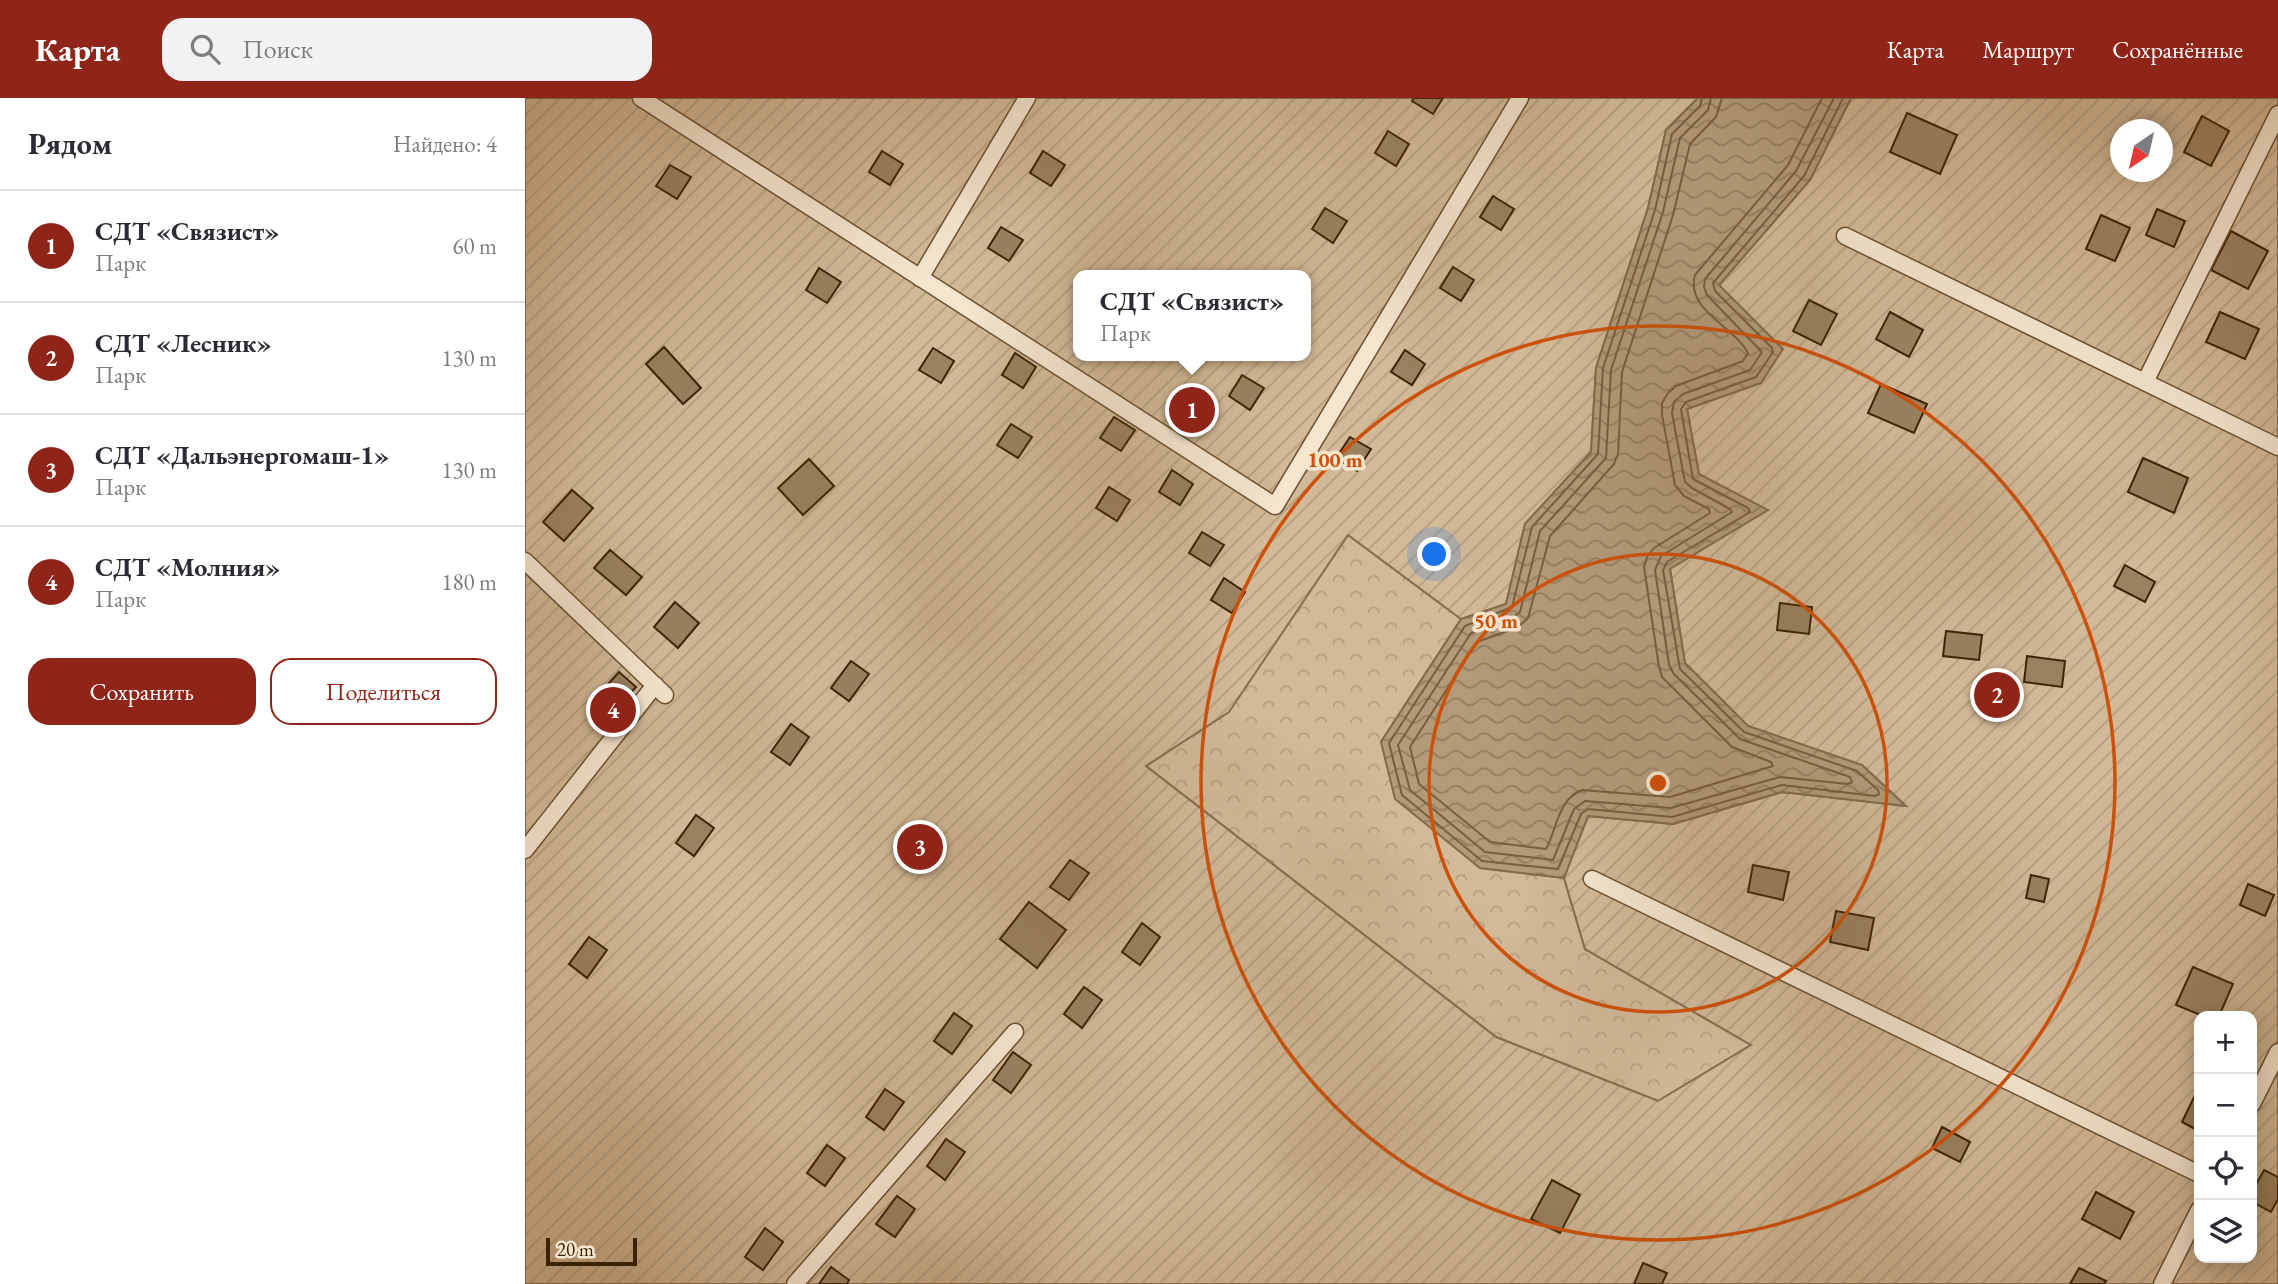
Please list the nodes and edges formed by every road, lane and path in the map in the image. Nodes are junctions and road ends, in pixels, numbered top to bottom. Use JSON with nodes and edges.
{"nodes":[{"id":1,"x":641,"y":98,"type":"edge"},
{"id":2,"x":1027,"y":98,"type":"edge"},
{"id":3,"x":1520,"y":98,"type":"edge"},
{"id":4,"x":2278,"y":114,"type":"edge"},
{"id":5,"x":1845,"y":236,"type":"dead end"},
{"id":6,"x":920,"y":278,"type":"junction"},
{"id":7,"x":2145,"y":382,"type":"junction"},
{"id":8,"x":2278,"y":447,"type":"edge"},
{"id":9,"x":525,"y":561,"type":"edge"},
{"id":10,"x":525,"y":850,"type":"edge"},
{"id":11,"x":1592,"y":879,"type":"dead end"},
{"id":12,"x":1015,"y":1032,"type":"dead end"},
{"id":13,"x":2278,"y":1052,"type":"edge"},
{"id":14,"x":2257,"y":1094,"type":"edge"},
{"id":15,"x":2194,"y":1172,"type":"edge"},
{"id":16,"x":2194,"y":1220,"type":"edge"},
{"id":17,"x":795,"y":1284,"type":"edge"},
{"id":18,"x":2162,"y":1284,"type":"edge"}],
"edges":[{"from":1,"to":6,"type":"lane"},
{"from":2,"to":6,"type":"lane"},
{"from":3,"to":6,"type":"lane"},
{"from":4,"to":7,"type":"lane"},
{"from":5,"to":7,"type":"lane"},
{"from":7,"to":8,"type":"lane"},
{"from":9,"to":10,"type":"lane"},
{"from":11,"to":15,"type":"lane"},
{"from":12,"to":17,"type":"lane"},
{"from":13,"to":14,"type":"lane"},
{"from":16,"to":18,"type":"lane"}]}
